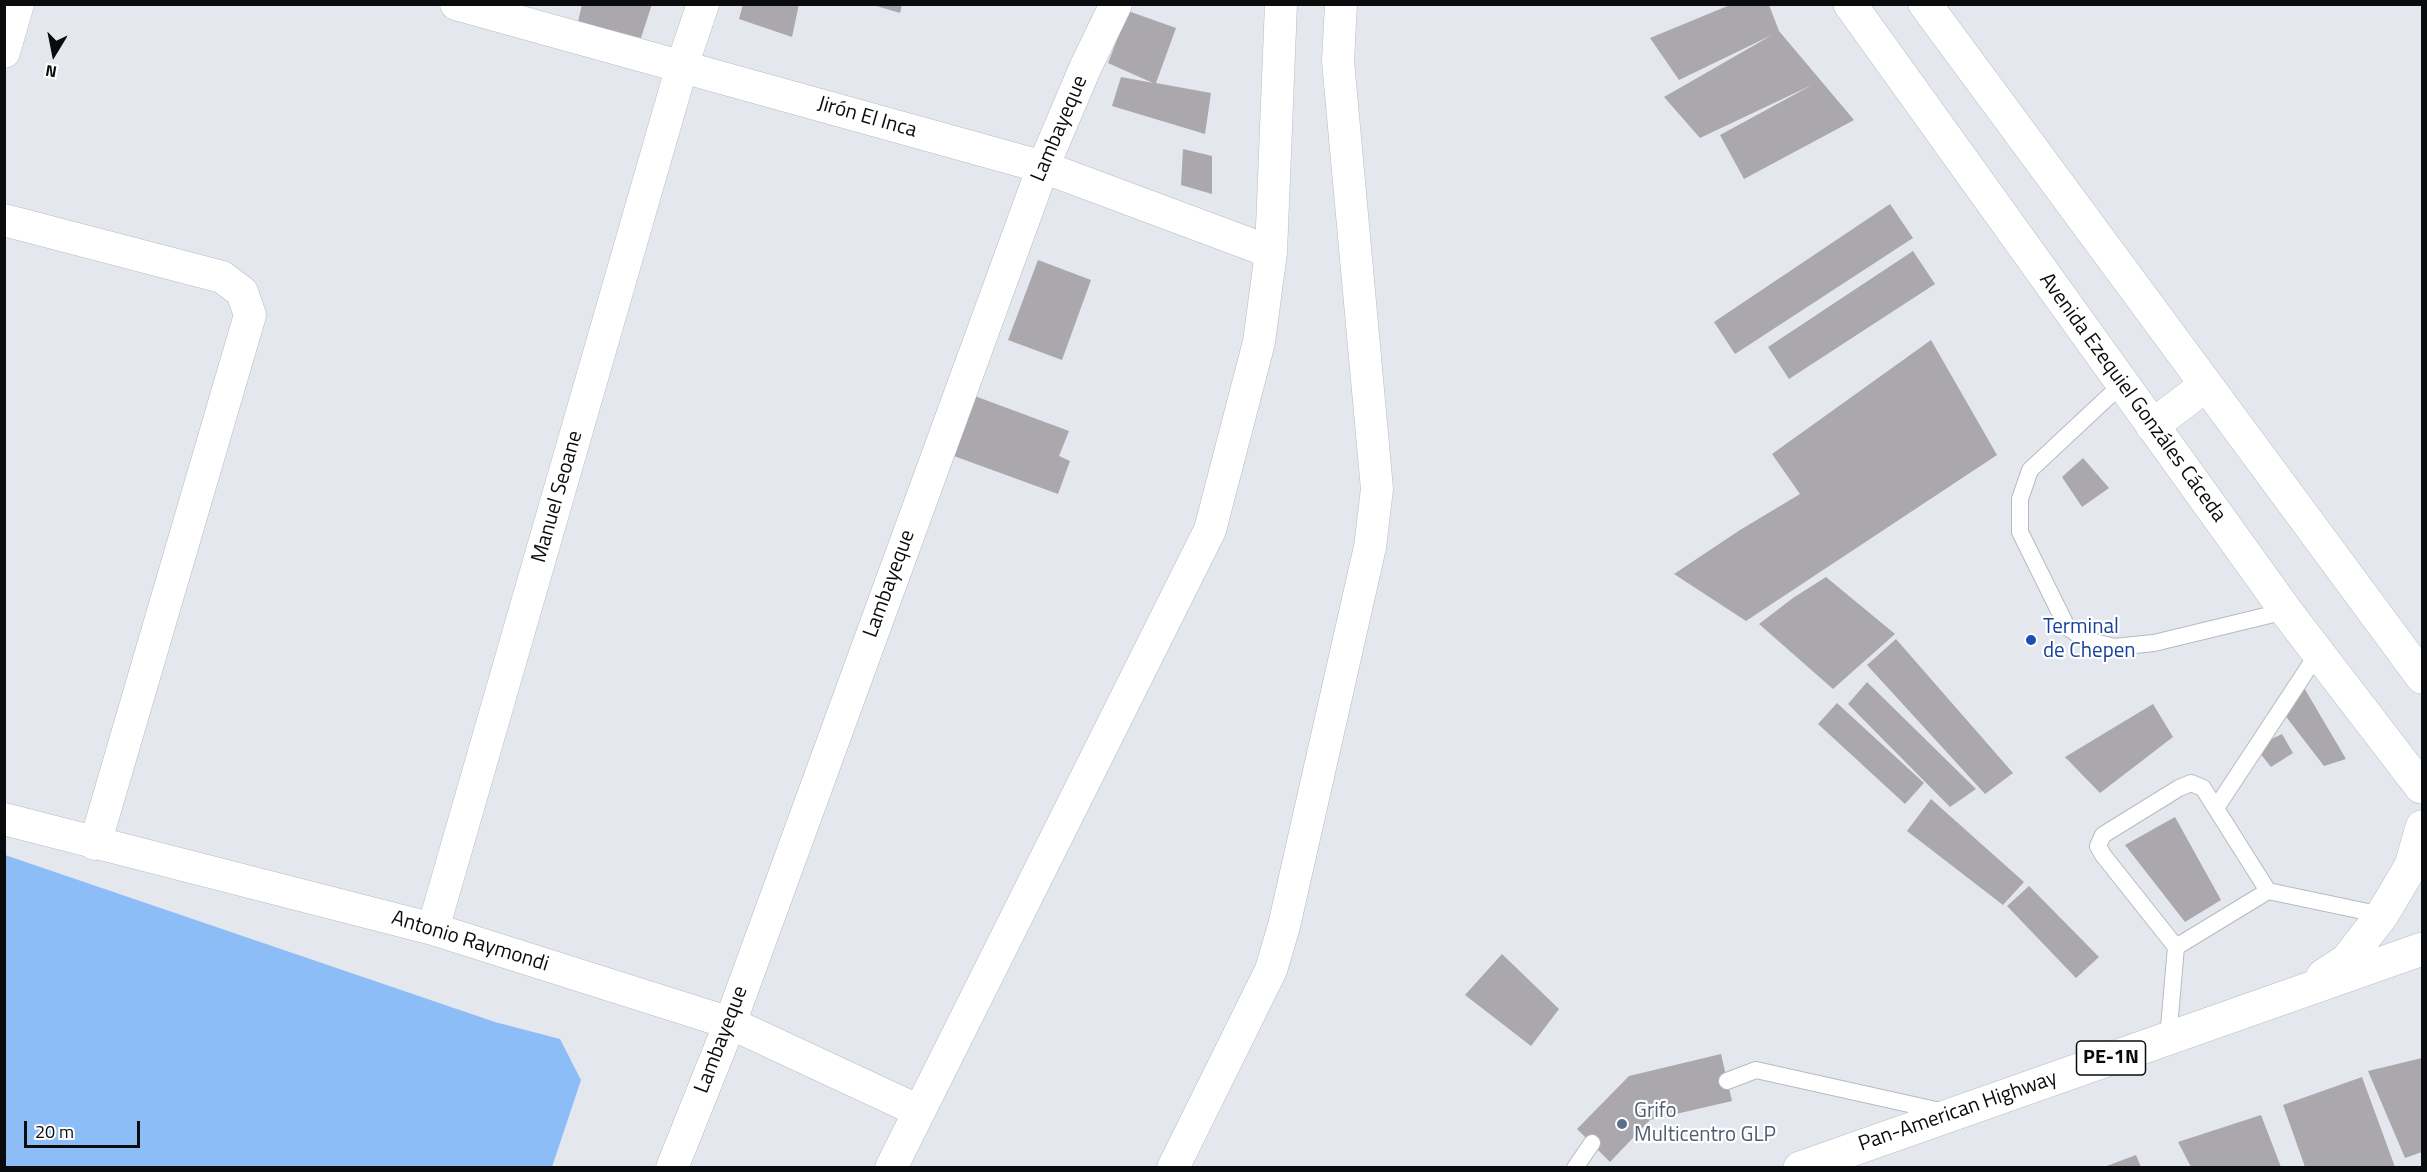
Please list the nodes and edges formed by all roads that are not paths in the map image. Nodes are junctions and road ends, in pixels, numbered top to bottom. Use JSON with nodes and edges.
{"nodes":[{"id":1,"x":18,"y":4,"type":"edge"},
{"id":2,"x":456,"y":4,"type":"edge"},
{"id":3,"x":703,"y":4,"type":"edge"},
{"id":4,"x":1116,"y":4,"type":"edge"},
{"id":5,"x":1281,"y":4,"type":"edge"},
{"id":6,"x":1341,"y":4,"type":"edge"},
{"id":7,"x":1850,"y":4,"type":"edge"},
{"id":8,"x":1925,"y":4,"type":"edge"},
{"id":9,"x":4,"y":52,"type":"edge"},
{"id":10,"x":682,"y":66,"type":"junction"},
{"id":11,"x":1043,"y":167,"type":"junction"},
{"id":12,"x":4,"y":220,"type":"edge"},
{"id":13,"x":1271,"y":252,"type":"junction"},
{"id":14,"x":2122,"y":384,"type":"junction"},
{"id":15,"x":2206,"y":385,"type":"junction"},
{"id":16,"x":2152,"y":426,"type":"junction"},
{"id":17,"x":2286,"y":611,"type":"junction"},
{"id":18,"x":2318,"y":653,"type":"junction"},
{"id":19,"x":2422,"y":677,"type":"edge"},
{"id":20,"x":2422,"y":787,"type":"edge"},
{"id":21,"x":2216,"y":808,"type":"junction"},
{"id":22,"x":4,"y":819,"type":"edge"},
{"id":23,"x":2422,"y":827,"type":"edge"},
{"id":24,"x":95,"y":844,"type":"junction"},
{"id":25,"x":2268,"y":891,"type":"junction"},
{"id":26,"x":2382,"y":915,"type":"junction"},
{"id":27,"x":433,"y":929,"type":"junction"},
{"id":28,"x":2176,"y":947,"type":"junction"},
{"id":29,"x":2422,"y":949,"type":"edge"},
{"id":30,"x":2301,"y":992,"type":"junction"},
{"id":31,"x":730,"y":1023,"type":"junction"},
{"id":32,"x":2168,"y":1039,"type":"junction"},
{"id":33,"x":1727,"y":1081,"type":"dead end"},
{"id":34,"x":919,"y":1111,"type":"junction"},
{"id":35,"x":1951,"y":1114,"type":"junction"},
{"id":36,"x":1592,"y":1143,"type":"dead end"},
{"id":37,"x":672,"y":1167,"type":"edge"},
{"id":38,"x":891,"y":1167,"type":"edge"},
{"id":39,"x":1173,"y":1167,"type":"edge"},
{"id":40,"x":1575,"y":1167,"type":"edge"},
{"id":41,"x":1800,"y":1167,"type":"edge"}],
"edges":[{"from":1,"to":9,"type":"street"},
{"from":2,"to":10,"type":"street","name":"Jirón El Inca"},
{"from":3,"to":10,"type":"street","name":"Manuel Seoane"},
{"from":4,"to":11,"type":"street","name":"Lambayeque"},
{"from":5,"to":13,"type":"street"},
{"from":6,"to":39,"type":"street"},
{"from":7,"to":14,"type":"main road","name":"Avenida Ezequiel Gonzáles Cáceda"},
{"from":8,"to":15,"type":"main road"},
{"from":10,"to":11,"type":"street","name":"Jirón El Inca"},
{"from":10,"to":27,"type":"street","name":"Manuel Seoane"},
{"from":11,"to":13,"type":"street","name":"Jirón El Inca"},
{"from":11,"to":31,"type":"street","name":"Lambayeque"},
{"from":12,"to":24,"type":"street"},
{"from":13,"to":34,"type":"street"},
{"from":14,"to":16,"type":"main road","name":"Avenida Ezequiel Gonzáles Cáceda"},
{"from":14,"to":17,"type":"lane"},
{"from":15,"to":16,"type":"main road"},
{"from":15,"to":19,"type":"main road"},
{"from":16,"to":17,"type":"main road","name":"Avenida Ezequiel Gonzáles Cáceda"},
{"from":17,"to":18,"type":"main road","name":"Avenida Ezequiel Gonzáles Cáceda"},
{"from":18,"to":20,"type":"main road","name":"Avenida Ezequiel Gonzáles Cáceda"},
{"from":18,"to":21,"type":"lane"},
{"from":21,"to":25,"type":"lane"},
{"from":21,"to":28,"type":"lane"},
{"from":22,"to":24,"type":"street","name":"Antonio Raymondi"},
{"from":23,"to":26,"type":"main road"},
{"from":24,"to":27,"type":"street","name":"Antonio Raymondi"},
{"from":25,"to":26,"type":"lane"},
{"from":25,"to":28,"type":"lane"},
{"from":26,"to":30,"type":"main road"},
{"from":27,"to":31,"type":"street","name":"Antonio Raymondi"},
{"from":28,"to":32,"type":"lane"},
{"from":29,"to":30,"type":"main road","name":"Pan-American Highway","number":"PE-1N"},
{"from":30,"to":32,"type":"main road","name":"Pan-American Highway","number":"PE-1N"},
{"from":31,"to":34,"type":"street","name":"Antonio Raymondi"},
{"from":31,"to":37,"type":"street","name":"Lambayeque"},
{"from":32,"to":35,"type":"main road","name":"Pan-American Highway","number":"PE-1N"},
{"from":33,"to":35,"type":"lane"},
{"from":34,"to":38,"type":"street"},
{"from":35,"to":41,"type":"main road","name":"Pan-American Highway","number":"PE-1N"},
{"from":36,"to":40,"type":"lane"}]}
